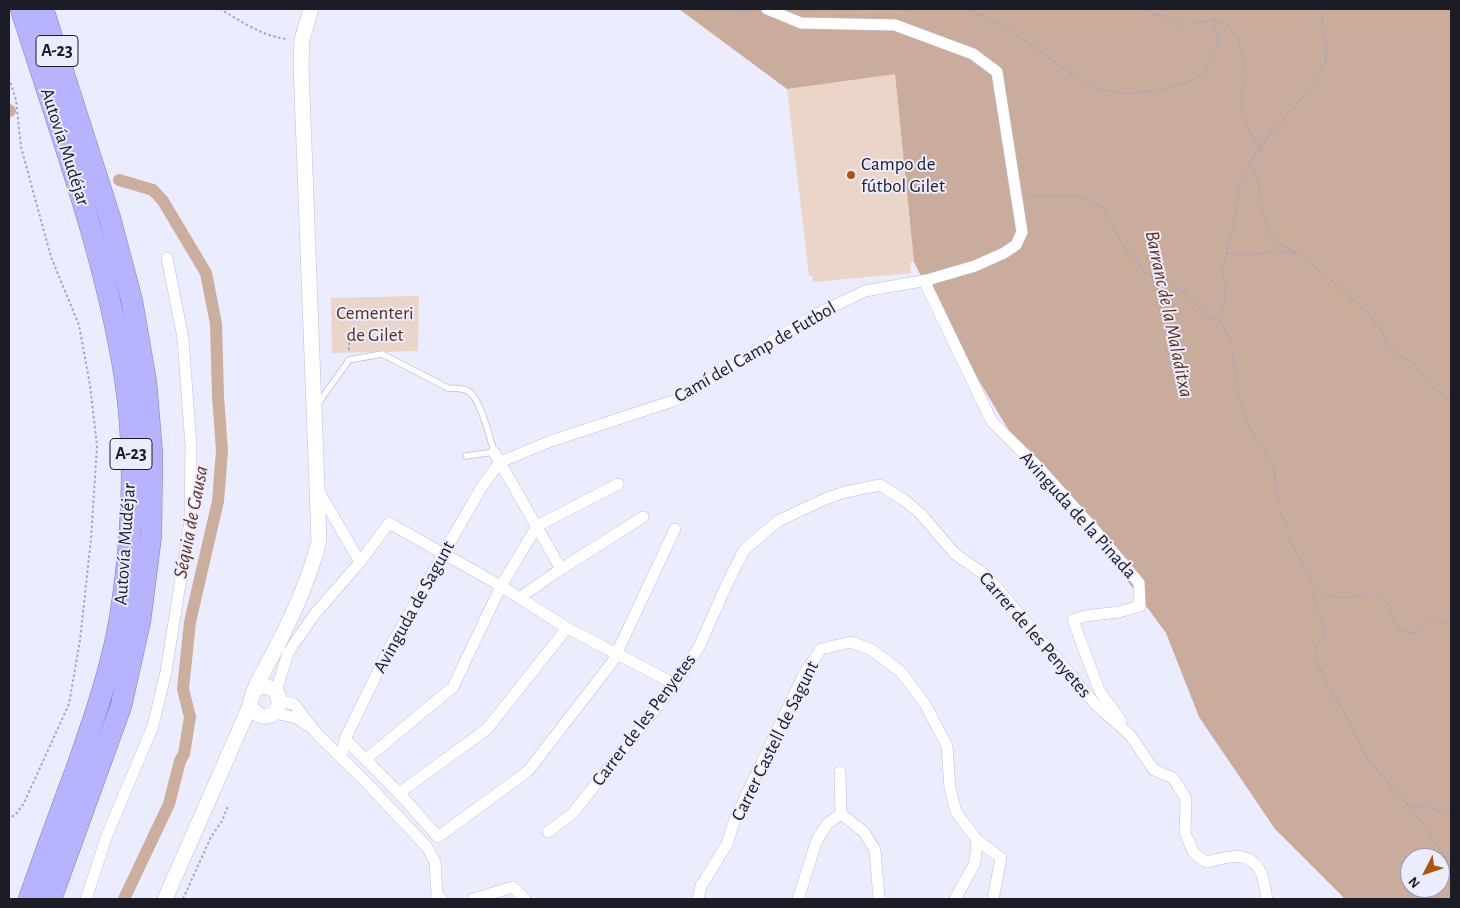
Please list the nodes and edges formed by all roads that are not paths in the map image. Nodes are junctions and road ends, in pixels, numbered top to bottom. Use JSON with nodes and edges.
{"nodes":[{"id":1,"x":21,"y":9,"type":"edge"},
{"id":2,"x":43,"y":9,"type":"edge"},
{"id":3,"x":311,"y":9,"type":"edge"},
{"id":4,"x":766,"y":9,"type":"edge"},
{"id":5,"x":167,"y":258,"type":"dead end"},
{"id":6,"x":927,"y":280,"type":"junction"},
{"id":7,"x":315,"y":406,"type":"junction"},
{"id":8,"x":466,"y":456,"type":"dead end"},
{"id":9,"x":497,"y":457,"type":"junction"},
{"id":10,"x":618,"y":484,"type":"dead end"},
{"id":11,"x":318,"y":490,"type":"junction"},
{"id":12,"x":644,"y":517,"type":"dead end"},
{"id":13,"x":537,"y":526,"type":"junction"},
{"id":14,"x":675,"y":529,"type":"dead end"},
{"id":15,"x":444,"y":553,"type":"junction"},
{"id":16,"x":360,"y":562,"type":"junction"},
{"id":17,"x":561,"y":569,"type":"junction"},
{"id":18,"x":501,"y":586,"type":"junction"},
{"id":19,"x":519,"y":598,"type":"junction"},
{"id":20,"x":567,"y":628,"type":"junction"},
{"id":21,"x":280,"y":641,"type":"junction"},
{"id":22,"x":616,"y":654,"type":"junction"},
{"id":23,"x":674,"y":684,"type":"junction"},
{"id":24,"x":256,"y":689,"type":"junction"},
{"id":25,"x":273,"y":702,"type":"junction"},
{"id":26,"x":250,"y":706,"type":"junction"},
{"id":27,"x":1130,"y":735,"type":"junction"},
{"id":28,"x":344,"y":738,"type":"junction"},
{"id":29,"x":227,"y":756,"type":"junction"},
{"id":30,"x":341,"y":758,"type":"junction"},
{"id":31,"x":366,"y":759,"type":"junction"},
{"id":32,"x":840,"y":772,"type":"dead end"},
{"id":33,"x":399,"y":793,"type":"junction"},
{"id":34,"x":841,"y":814,"type":"junction"},
{"id":35,"x":548,"y":832,"type":"dead end"},
{"id":36,"x":976,"y":840,"type":"junction"},
{"id":37,"x":29,"y":899,"type":"edge"},
{"id":38,"x":51,"y":899,"type":"edge"},
{"id":39,"x":86,"y":899,"type":"edge"},
{"id":40,"x":165,"y":899,"type":"edge"},
{"id":41,"x":441,"y":899,"type":"edge"},
{"id":42,"x":473,"y":899,"type":"edge"},
{"id":43,"x":525,"y":899,"type":"edge"},
{"id":44,"x":698,"y":899,"type":"edge"},
{"id":45,"x":798,"y":899,"type":"edge"},
{"id":46,"x":878,"y":899,"type":"edge"},
{"id":47,"x":955,"y":899,"type":"edge"},
{"id":48,"x":993,"y":899,"type":"edge"},
{"id":49,"x":1267,"y":899,"type":"edge"}],
"edges":[{"from":1,"to":37,"type":"highway","name":"Autovía Mudéjar","number":"A-23"},
{"from":2,"to":38,"type":"highway","name":"Autovía Mudéjar","number":"A-23"},
{"from":3,"to":7,"type":"street"},
{"from":4,"to":6,"type":"street","name":"Camí del Camp de Futbol"},
{"from":5,"to":39,"type":"street"},
{"from":6,"to":9,"type":"street","name":"Camí del Camp de Futbol"},
{"from":6,"to":27,"type":"street","name":"Avinguda de la Pinada"},
{"from":7,"to":9,"type":"lane"},
{"from":7,"to":11,"type":"street"},
{"from":8,"to":9,"type":"lane"},
{"from":9,"to":13,"type":"street"},
{"from":9,"to":15,"type":"street","name":"Avinguda de Sagunt"},
{"from":10,"to":13,"type":"street"},
{"from":11,"to":16,"type":"street"},
{"from":11,"to":21,"type":"street"},
{"from":12,"to":17,"type":"street"},
{"from":13,"to":17,"type":"street"},
{"from":13,"to":18,"type":"street"},
{"from":14,"to":22,"type":"street"},
{"from":15,"to":16,"type":"street"},
{"from":15,"to":18,"type":"street"},
{"from":15,"to":28,"type":"street","name":"Avinguda de Sagunt"},
{"from":16,"to":25,"type":"street"},
{"from":17,"to":19,"type":"street"},
{"from":18,"to":19,"type":"street"},
{"from":18,"to":31,"type":"street"},
{"from":19,"to":20,"type":"street"},
{"from":20,"to":22,"type":"street"},
{"from":20,"to":33,"type":"street"},
{"from":21,"to":24,"type":"street"},
{"from":21,"to":25,"type":"street"},
{"from":22,"to":23,"type":"street"},
{"from":22,"to":33,"type":"street"},
{"from":23,"to":27,"type":"street","name":"Carrer de les Penyetes"},
{"from":23,"to":35,"type":"street","name":"Carrer de les Penyetes"},
{"from":24,"to":25,"type":"street"},
{"from":24,"to":26,"type":"street"},
{"from":25,"to":26,"type":"street"},
{"from":25,"to":29,"type":"street"},
{"from":25,"to":30,"type":"street"},
{"from":26,"to":29,"type":"street"},
{"from":27,"to":49,"type":"street","name":"Carrer de les Penyetes"},
{"from":28,"to":30,"type":"street","name":"Avinguda de Sagunt"},
{"from":28,"to":31,"type":"street"},
{"from":29,"to":40,"type":"street"},
{"from":30,"to":41,"type":"street"},
{"from":31,"to":33,"type":"street"},
{"from":32,"to":34,"type":"street"},
{"from":34,"to":45,"type":"street"},
{"from":34,"to":46,"type":"street"},
{"from":36,"to":44,"type":"street","name":"Carrer Castell de Sagunt"},
{"from":36,"to":47,"type":"street"},
{"from":36,"to":48,"type":"street","name":"Carrer Castell de Sagunt"},
{"from":42,"to":43,"type":"street"}]}
